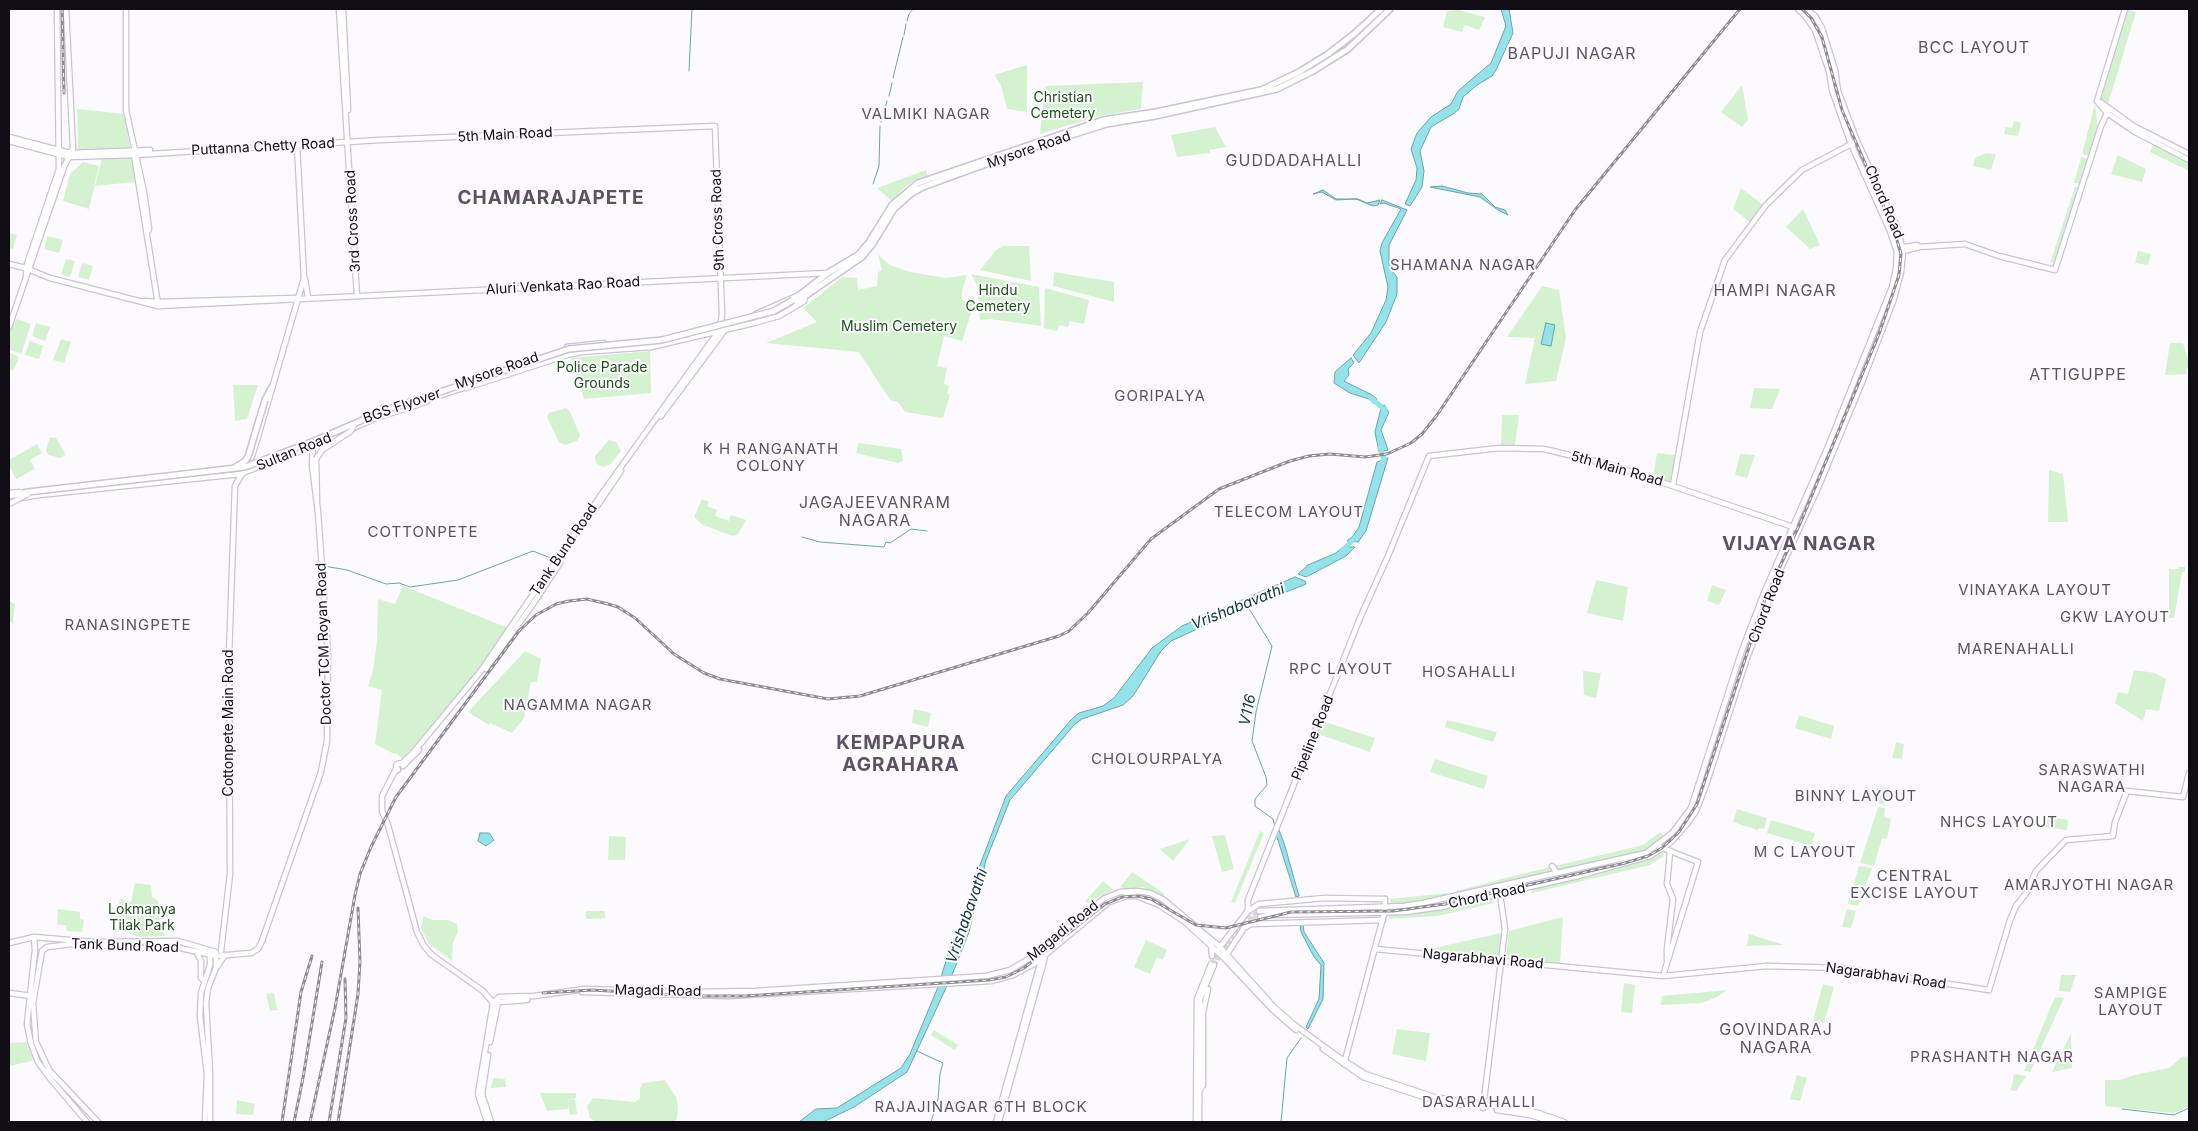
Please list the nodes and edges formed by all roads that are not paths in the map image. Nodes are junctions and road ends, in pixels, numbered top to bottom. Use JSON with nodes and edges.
{"nodes":[{"id":1,"x":57,"y":9,"type":"edge"},
{"id":2,"x":66,"y":9,"type":"edge"},
{"id":3,"x":126,"y":9,"type":"edge"},
{"id":4,"x":341,"y":9,"type":"edge"},
{"id":5,"x":1381,"y":9,"type":"edge"},
{"id":6,"x":1390,"y":9,"type":"edge"},
{"id":7,"x":1798,"y":9,"type":"edge"},
{"id":8,"x":1806,"y":9,"type":"edge"},
{"id":9,"x":2125,"y":9,"type":"edge"},
{"id":10,"x":2108,"y":111,"type":"junction"},
{"id":11,"x":715,"y":126,"type":"joint"},
{"id":12,"x":9,"y":137,"type":"edge"},
{"id":13,"x":9,"y":141,"type":"edge"},
{"id":14,"x":1857,"y":141,"type":"junction"},
{"id":15,"x":349,"y":142,"type":"junction"},
{"id":16,"x":1851,"y":144,"type":"junction"},
{"id":17,"x":297,"y":145,"type":"junction"},
{"id":18,"x":59,"y":153,"type":"junction"},
{"id":19,"x":137,"y":153,"type":"junction"},
{"id":20,"x":2189,"y":154,"type":"edge"},
{"id":21,"x":70,"y":155,"type":"junction"},
{"id":22,"x":2189,"y":160,"type":"edge"},
{"id":23,"x":1903,"y":249,"type":"junction"},
{"id":24,"x":1897,"y":250,"type":"junction"},
{"id":25,"x":9,"y":264,"type":"edge"},
{"id":26,"x":27,"y":269,"type":"junction"},
{"id":27,"x":828,"y":274,"type":"junction"},
{"id":28,"x":304,"y":278,"type":"junction"},
{"id":29,"x":720,"y":278,"type":"junction"},
{"id":30,"x":803,"y":295,"type":"junction"},
{"id":31,"x":357,"y":296,"type":"junction"},
{"id":32,"x":299,"y":298,"type":"junction"},
{"id":33,"x":308,"y":298,"type":"junction"},
{"id":34,"x":794,"y":301,"type":"junction"},
{"id":35,"x":158,"y":304,"type":"junction"},
{"id":36,"x":723,"y":322,"type":"junction"},
{"id":37,"x":9,"y":327,"type":"edge"},
{"id":38,"x":724,"y":330,"type":"junction"},
{"id":39,"x":718,"y":331,"type":"junction"},
{"id":40,"x":713,"y":335,"type":"junction"},
{"id":41,"x":272,"y":387,"type":"junction"},
{"id":42,"x":354,"y":425,"type":"junction"},
{"id":43,"x":348,"y":429,"type":"joint"},
{"id":44,"x":313,"y":442,"type":"junction"},
{"id":45,"x":252,"y":456,"type":"junction"},
{"id":46,"x":1429,"y":456,"type":"joint"},
{"id":47,"x":244,"y":466,"type":"junction"},
{"id":48,"x":255,"y":466,"type":"junction"},
{"id":49,"x":230,"y":472,"type":"junction"},
{"id":50,"x":240,"y":474,"type":"junction"},
{"id":51,"x":1673,"y":485,"type":"junction"},
{"id":52,"x":234,"y":486,"type":"junction"},
{"id":53,"x":28,"y":493,"type":"junction"},
{"id":54,"x":9,"y":496,"type":"edge"},
{"id":55,"x":318,"y":500,"type":"junction"},
{"id":56,"x":9,"y":504,"type":"edge"},
{"id":57,"x":1793,"y":526,"type":"junction"},
{"id":58,"x":1799,"y":529,"type":"junction"},
{"id":59,"x":402,"y":765,"type":"junction"},
{"id":60,"x":397,"y":770,"type":"junction"},
{"id":61,"x":2189,"y":773,"type":"edge"},
{"id":62,"x":1659,"y":847,"type":"junction"},
{"id":63,"x":1670,"y":852,"type":"junction"},
{"id":64,"x":1552,"y":866,"type":"dead end"},
{"id":65,"x":1557,"y":873,"type":"junction"},
{"id":66,"x":1499,"y":887,"type":"junction"},
{"id":67,"x":1500,"y":893,"type":"junction"},
{"id":68,"x":1248,"y":900,"type":"junction"},
{"id":69,"x":1257,"y":906,"type":"junction"},
{"id":70,"x":1385,"y":906,"type":"junction"},
{"id":71,"x":1248,"y":910,"type":"junction"},
{"id":72,"x":1259,"y":911,"type":"tunnel mouth"},
{"id":73,"x":1384,"y":914,"type":"junction"},
{"id":74,"x":1294,"y":915,"type":"junction"},
{"id":75,"x":1260,"y":917,"type":"tunnel mouth"},
{"id":76,"x":1382,"y":920,"type":"junction"},
{"id":77,"x":1298,"y":922,"type":"junction"},
{"id":78,"x":1228,"y":936,"type":"junction"},
{"id":79,"x":34,"y":937,"type":"junction"},
{"id":80,"x":9,"y":943,"type":"edge"},
{"id":81,"x":1212,"y":943,"type":"junction"},
{"id":82,"x":1043,"y":948,"type":"junction"},
{"id":83,"x":1218,"y":949,"type":"junction"},
{"id":84,"x":1375,"y":949,"type":"junction"},
{"id":85,"x":194,"y":950,"type":"junction"},
{"id":86,"x":1037,"y":953,"type":"junction"},
{"id":87,"x":218,"y":954,"type":"junction"},
{"id":88,"x":1045,"y":955,"type":"junction"},
{"id":89,"x":1212,"y":956,"type":"dead end"},
{"id":90,"x":1226,"y":956,"type":"junction"},
{"id":91,"x":1040,"y":959,"type":"junction"},
{"id":92,"x":1501,"y":961,"type":"junction"},
{"id":93,"x":37,"y":962,"type":"junction"},
{"id":94,"x":1668,"y":964,"type":"junction"},
{"id":95,"x":1212,"y":965,"type":"tunnel mouth"},
{"id":96,"x":216,"y":968,"type":"junction"},
{"id":97,"x":1663,"y":976,"type":"junction"},
{"id":98,"x":204,"y":981,"type":"junction"},
{"id":99,"x":951,"y":981,"type":"junction"},
{"id":100,"x":210,"y":983,"type":"junction"},
{"id":101,"x":1208,"y":989,"type":"dead end"},
{"id":102,"x":9,"y":993,"type":"edge"},
{"id":103,"x":32,"y":996,"type":"junction"},
{"id":104,"x":496,"y":1003,"type":"junction"},
{"id":105,"x":1344,"y":1063,"type":"junction"},
{"id":106,"x":63,"y":1084,"type":"junction"},
{"id":107,"x":58,"y":1088,"type":"junction"},
{"id":108,"x":1195,"y":1094,"type":"junction"},
{"id":109,"x":1484,"y":1106,"type":"junction"},
{"id":110,"x":87,"y":1122,"type":"edge"},
{"id":111,"x":98,"y":1122,"type":"edge"},
{"id":112,"x":205,"y":1122,"type":"edge"},
{"id":113,"x":210,"y":1122,"type":"edge"},
{"id":114,"x":489,"y":1122,"type":"edge"},
{"id":115,"x":998,"y":1122,"type":"edge"},
{"id":116,"x":1197,"y":1122,"type":"edge"},
{"id":117,"x":1553,"y":1122,"type":"edge"},
{"id":118,"x":1564,"y":1122,"type":"edge"}],
"edges":[{"from":1,"to":18,"type":"main road"},
{"from":2,"to":21,"type":"main road"},
{"from":3,"to":19,"type":"main road"},
{"from":4,"to":15,"type":"main road","name":"3rd Cross Road"},
{"from":5,"to":27,"type":"highway","name":"Mysore Road"},
{"from":6,"to":30,"type":"highway","name":"Mysore Road"},
{"from":7,"to":16,"type":"main road","name":"Chord Road"},
{"from":8,"to":14,"type":"main road","name":"Chord Road"},
{"from":9,"to":10,"type":"main road"},
{"from":10,"to":20,"type":"main road"},
{"from":10,"to":22,"type":"main road"},
{"from":10,"to":23,"type":"main road"},
{"from":11,"to":15,"type":"main road","name":"5th Main Road"},
{"from":11,"to":29,"type":"main road","name":"9th Cross Road"},
{"from":12,"to":18,"type":"main road"},
{"from":13,"to":18,"type":"main road"},
{"from":14,"to":16,"type":"main road"},
{"from":14,"to":23,"type":"main road","name":"Chord Road"},
{"from":15,"to":17,"type":"main road","name":"Puttanna Chetty Road"},
{"from":15,"to":19,"type":"main road","name":"Puttanna Chetty Road"},
{"from":15,"to":31,"type":"main road","name":"3rd Cross Road"},
{"from":16,"to":24,"type":"main road","name":"Chord Road"},
{"from":16,"to":51,"type":"main road"},
{"from":17,"to":19,"type":"main road","name":"Puttanna Chetty Road"},
{"from":17,"to":28,"type":"main road"},
{"from":18,"to":21,"type":"main road"},
{"from":18,"to":26,"type":"main road"},
{"from":19,"to":21,"type":"main road"},
{"from":19,"to":35,"type":"main road"},
{"from":21,"to":26,"type":"main road"},
{"from":23,"to":24,"type":"main road"},
{"from":23,"to":58,"type":"main road","name":"Chord Road"},
{"from":24,"to":57,"type":"main road","name":"Chord Road"},
{"from":25,"to":26,"type":"main road","name":"Aluri Venkata Rao Road"},
{"from":26,"to":35,"type":"main road","name":"Aluri Venkata Rao Road"},
{"from":26,"to":35,"type":"main road","name":"Aluri Venkata Rao Road"},
{"from":26,"to":37,"type":"main road"},
{"from":27,"to":29,"type":"main road","name":"Aluri Venkata Rao Road"},
{"from":27,"to":30,"type":"highway","name":"Mysore Road"},
{"from":28,"to":32,"type":"main road","name":"Cottonpete Main Road"},
{"from":28,"to":33,"type":"main road"},
{"from":29,"to":31,"type":"main road","name":"Aluri Venkata Rao Road"},
{"from":29,"to":36,"type":"main road","name":"9th Cross Road"},
{"from":30,"to":34,"type":"highway"},
{"from":30,"to":36,"type":"main road","name":"Mysore Road"},
{"from":30,"to":38,"type":"main road"},
{"from":31,"to":33,"type":"main road","name":"Aluri Venkata Rao Road"},
{"from":32,"to":33,"type":"main road","name":"Aluri Venkata Rao Road"},
{"from":32,"to":35,"type":"main road","name":"Aluri Venkata Rao Road"},
{"from":32,"to":41,"type":"main road","name":"Cottonpete Main Road"},
{"from":34,"to":42,"type":"highway","name":"BGS Flyover","bridge":true},
{"from":34,"to":49,"type":"highway","name":"BGS Flyover","bridge":true},
{"from":36,"to":38,"type":"main road"},
{"from":36,"to":39,"type":"main road","name":"Tank Bund Road"},
{"from":36,"to":44,"type":"main road","name":"Mysore Road"},
{"from":38,"to":39,"type":"main road"},
{"from":38,"to":59,"type":"main road","name":"Tank Bund Road"},
{"from":39,"to":40,"type":"main road","name":"Tank Bund Road"},
{"from":40,"to":43,"type":"main road","name":"Mysore Road"},
{"from":40,"to":59,"type":"main road","name":"Tank Bund Road"},
{"from":41,"to":45,"type":"main road","name":"Cottonpete Main Road"},
{"from":41,"to":49,"type":"highway","bridge":true},
{"from":42,"to":53,"type":"highway","name":"BGS Flyover","bridge":true},
{"from":42,"to":55,"type":"main road","name":"BGS Flyover","bridge":true},
{"from":43,"to":44,"type":"main road","name":"Sultan Road"},
{"from":44,"to":48,"type":"main road","name":"Sultan Road"},
{"from":44,"to":55,"type":"main road","name":"Doctor TCM Royan Road"},
{"from":45,"to":47,"type":"main road","name":"Cottonpete Main Road"},
{"from":45,"to":48,"type":"main road"},
{"from":46,"to":51,"type":"main road","name":"5th Main Road"},
{"from":46,"to":68,"type":"main road","name":"Pipeline Road"},
{"from":47,"to":48,"type":"main road"},
{"from":47,"to":50,"type":"main road","name":"Cottonpete Main Road"},
{"from":47,"to":54,"type":"main road"},
{"from":48,"to":50,"type":"main road","name":"Sultan Road"},
{"from":49,"to":50,"type":"main road"},
{"from":49,"to":52,"type":"main road","name":"Cottonpete Main Road"},
{"from":49,"to":53,"type":"highway","name":"BGS Flyover","bridge":true},
{"from":49,"to":54,"type":"main road"},
{"from":50,"to":52,"type":"main road","name":"Cottonpete Main Road"},
{"from":51,"to":57,"type":"main road","name":"5th Main Road"},
{"from":52,"to":87,"type":"main road","name":"Cottonpete Main Road"},
{"from":53,"to":54,"type":"highway","name":"BGS Flyover","bridge":true},
{"from":53,"to":56,"type":"main road","bridge":true},
{"from":55,"to":87,"type":"main road","name":"Doctor TCM Royan Road"},
{"from":57,"to":58,"type":"main road","name":"5th Main Road"},
{"from":57,"to":62,"type":"main road","name":"Chord Road"},
{"from":58,"to":62,"type":"main road","name":"Chord Road"},
{"from":59,"to":60,"type":"main road"},
{"from":60,"to":104,"type":"main road"},
{"from":60,"to":104,"type":"main road"},
{"from":61,"to":97,"type":"main road","name":"Nagarabhavi Road"},
{"from":62,"to":63,"type":"main road"},
{"from":62,"to":65,"type":"main road","name":"Chord Road"},
{"from":62,"to":67,"type":"main road","name":"Chord Road"},
{"from":63,"to":94,"type":"main road"},
{"from":63,"to":94,"type":"main road"},
{"from":64,"to":65,"type":"main road"},
{"from":65,"to":66,"type":"main road","name":"Chord Road"},
{"from":66,"to":67,"type":"main road"},
{"from":66,"to":70,"type":"main road","name":"Chord Road"},
{"from":67,"to":73,"type":"main road","name":"Chord Road"},
{"from":67,"to":92,"type":"main road"},
{"from":68,"to":69,"type":"main road"},
{"from":68,"to":71,"type":"main road","name":"Pipeline Road"},
{"from":69,"to":70,"type":"main road"},
{"from":69,"to":71,"type":"main road"},
{"from":70,"to":72,"type":"main road","name":"Chord Road"},
{"from":70,"to":73,"type":"main road"},
{"from":71,"to":78,"type":"main road"},
{"from":73,"to":74,"type":"main road","name":"Chord Road"},
{"from":73,"to":76,"type":"main road"},
{"from":74,"to":75,"type":"main road","name":"Chord Road"},
{"from":74,"to":77,"type":"main road"},
{"from":76,"to":77,"type":"main road"},
{"from":76,"to":84,"type":"main road"},
{"from":77,"to":90,"type":"main road"},
{"from":78,"to":81,"type":"main road"},
{"from":78,"to":83,"type":"main road"},
{"from":79,"to":80,"type":"main road","name":"Tank Bund Road"},
{"from":79,"to":87,"type":"main road","name":"Tank Bund Road"},
{"from":79,"to":93,"type":"main road"},
{"from":81,"to":82,"type":"main road","name":"Magadi Road"},
{"from":81,"to":83,"type":"main road","name":"Magadi Road"},
{"from":81,"to":88,"type":"main road","name":"Magadi Road"},
{"from":81,"to":89,"type":"main road"},
{"from":82,"to":86,"type":"main road","name":"Magadi Road"},
{"from":82,"to":88,"type":"main road"},
{"from":83,"to":90,"type":"main road","name":"Magadi Road"},
{"from":84,"to":92,"type":"main road","name":"Nagarabhavi Road"},
{"from":84,"to":105,"type":"main road"},
{"from":85,"to":87,"type":"main road","name":"Tank Bund Road"},
{"from":85,"to":93,"type":"main road","name":"Tank Bund Road"},
{"from":85,"to":98,"type":"main road"},
{"from":86,"to":91,"type":"main road"},
{"from":86,"to":99,"type":"main road","name":"Magadi Road"},
{"from":87,"to":96,"type":"main road"},
{"from":87,"to":96,"type":"main road"},
{"from":87,"to":98,"type":"main road"},
{"from":88,"to":91,"type":"main road","name":"Magadi Road"},
{"from":88,"to":115,"type":"main road"},
{"from":90,"to":105,"type":"main road","name":"Magadi Road"},
{"from":91,"to":99,"type":"main road","name":"Magadi Road"},
{"from":91,"to":115,"type":"main road"},
{"from":92,"to":97,"type":"main road","name":"Nagarabhavi Road"},
{"from":92,"to":109,"type":"main road"},
{"from":93,"to":103,"type":"main road"},
{"from":94,"to":97,"type":"main road"},
{"from":95,"to":108,"type":"main road"},
{"from":96,"to":100,"type":"main road"},
{"from":98,"to":100,"type":"main road"},
{"from":98,"to":112,"type":"main road"},
{"from":99,"to":104,"type":"main road","name":"Magadi Road"},
{"from":100,"to":113,"type":"main road"},
{"from":101,"to":108,"type":"main road"},
{"from":102,"to":103,"type":"main road"},
{"from":103,"to":106,"type":"main road"},
{"from":103,"to":107,"type":"main road"},
{"from":104,"to":114,"type":"main road"},
{"from":105,"to":109,"type":"main road","name":"Magadi Road"},
{"from":106,"to":107,"type":"main road"},
{"from":106,"to":111,"type":"main road"},
{"from":107,"to":110,"type":"main road"},
{"from":108,"to":116,"type":"main road"},
{"from":108,"to":116,"type":"main road"},
{"from":109,"to":117,"type":"main road","name":"Magadi Road"},
{"from":109,"to":118,"type":"main road","name":"Magadi Road"}]}
